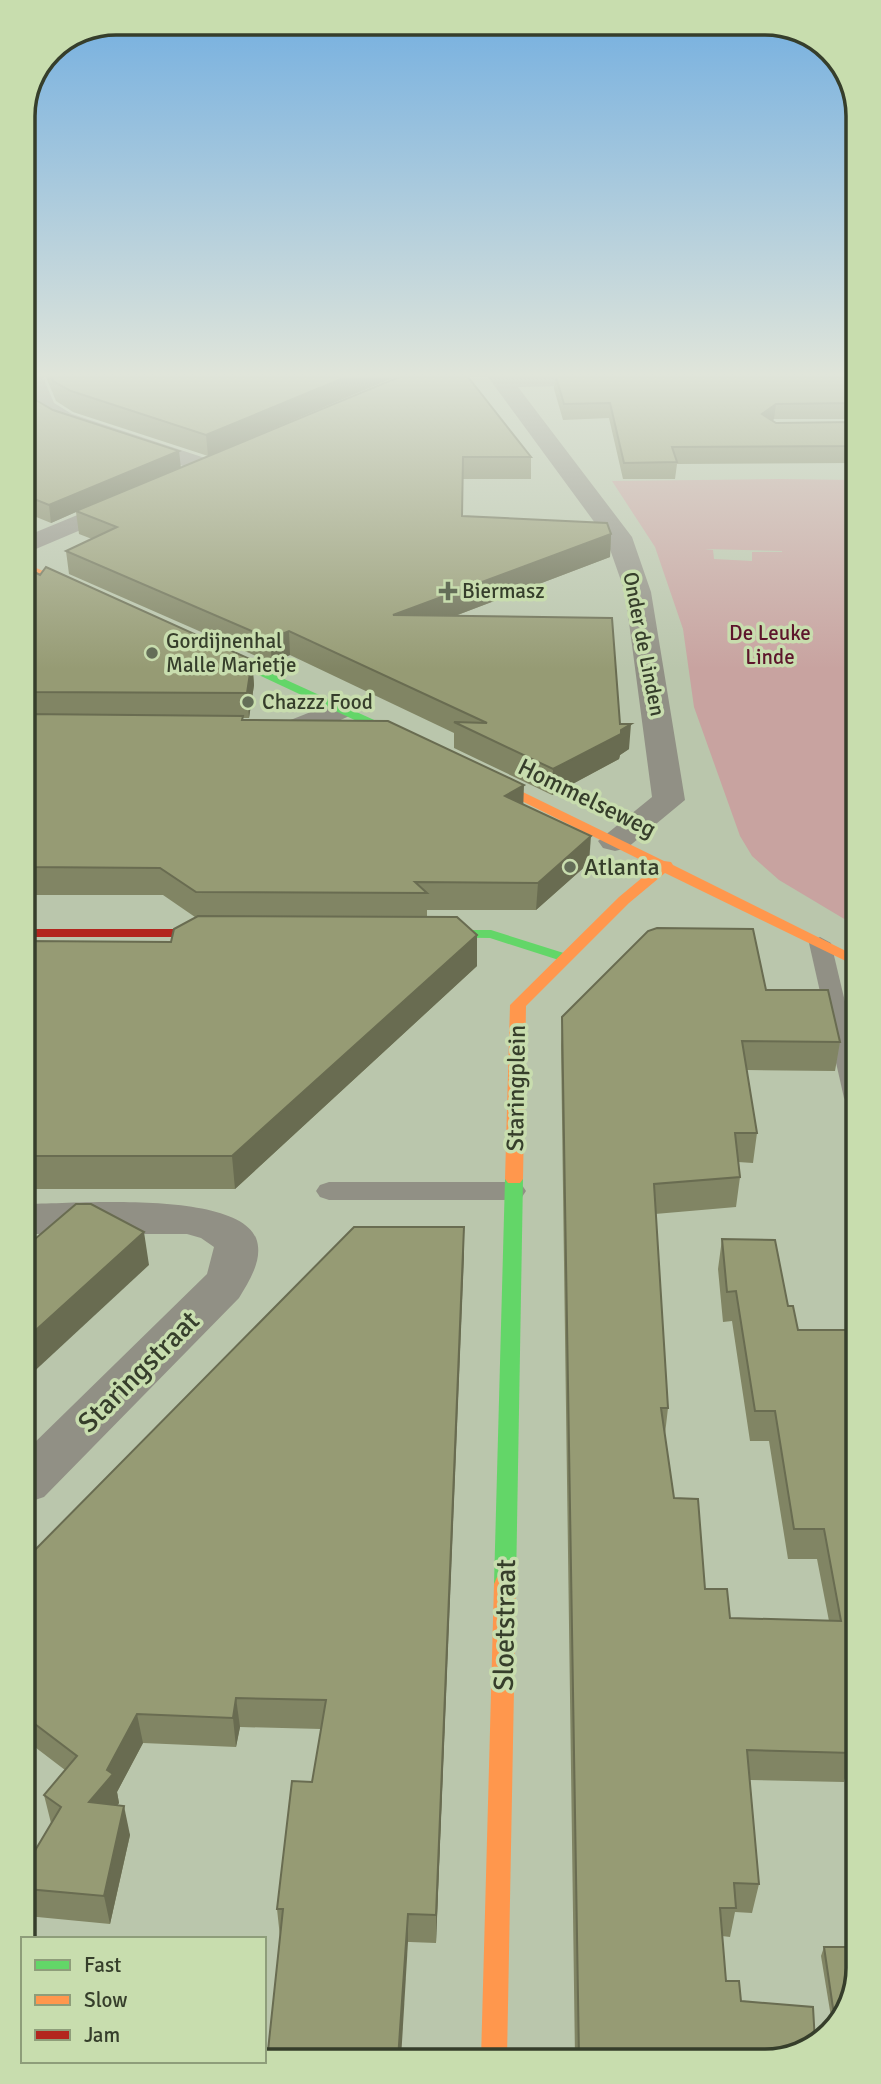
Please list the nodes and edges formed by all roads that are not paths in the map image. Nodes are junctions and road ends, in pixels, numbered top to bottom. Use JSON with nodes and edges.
{"nodes":[{"id":1,"x":192,"y":474,"type":"edge"},
{"id":2,"x":573,"y":474,"type":"edge"},
{"id":3,"x":172,"y":483,"type":"edge"},
{"id":4,"x":147,"y":493,"type":"edge"},
{"id":5,"x":35,"y":541,"type":"edge"},
{"id":6,"x":35,"y":571,"type":"edge"},
{"id":7,"x":110,"y":603,"type":"edge"},
{"id":8,"x":184,"y":636,"type":"edge"},
{"id":9,"x":341,"y":709,"type":"junction"},
{"id":10,"x":236,"y":729,"type":"edge"},
{"id":11,"x":431,"y":752,"type":"edge"},
{"id":12,"x":466,"y":769,"type":"edge"},
{"id":13,"x":615,"y":841,"type":"junction"},
{"id":14,"x":666,"y":865,"type":"junction"},
{"id":15,"x":35,"y":933,"type":"edge"},
{"id":16,"x":243,"y":933,"type":"edge"},
{"id":17,"x":408,"y":934,"type":"edge"},
{"id":18,"x":820,"y":943,"type":"junction"},
{"id":19,"x":846,"y":957,"type":"edge"},
{"id":20,"x":565,"y":958,"type":"junction"},
{"id":21,"x":846,"y":1055,"type":"edge"},
{"id":22,"x":329,"y":1191,"type":"dead end"},
{"id":23,"x":513,"y":1191,"type":"junction"},
{"id":24,"x":35,"y":1219,"type":"edge"},
{"id":25,"x":35,"y":1474,"type":"edge"},
{"id":26,"x":494,"y":2049,"type":"edge"}],
"edges":[{"from":1,"to":3,"type":"street"},
{"from":2,"to":13,"type":"street","name":"Onder de Linden"},
{"from":4,"to":5,"type":"street"},
{"from":6,"to":7,"type":"street"},
{"from":8,"to":9,"type":"street"},
{"from":9,"to":10,"type":"street"},
{"from":9,"to":11,"type":"street"},
{"from":12,"to":13,"type":"street","name":"Hommelseweg"},
{"from":13,"to":14,"type":"street","name":"Hommelseweg"},
{"from":14,"to":18,"type":"street","name":"Hommelseweg"},
{"from":14,"to":20,"type":"street","name":"Staringplein"},
{"from":15,"to":16,"type":"street"},
{"from":17,"to":20,"type":"street"},
{"from":18,"to":19,"type":"street","name":"Hommelseweg"},
{"from":18,"to":21,"type":"lane"},
{"from":20,"to":23,"type":"street","name":"Staringplein"},
{"from":22,"to":23,"type":"lane"},
{"from":23,"to":26,"type":"street","name":"Sloetstraat"},
{"from":24,"to":25,"type":"street","name":"Staringstraat"}]}
